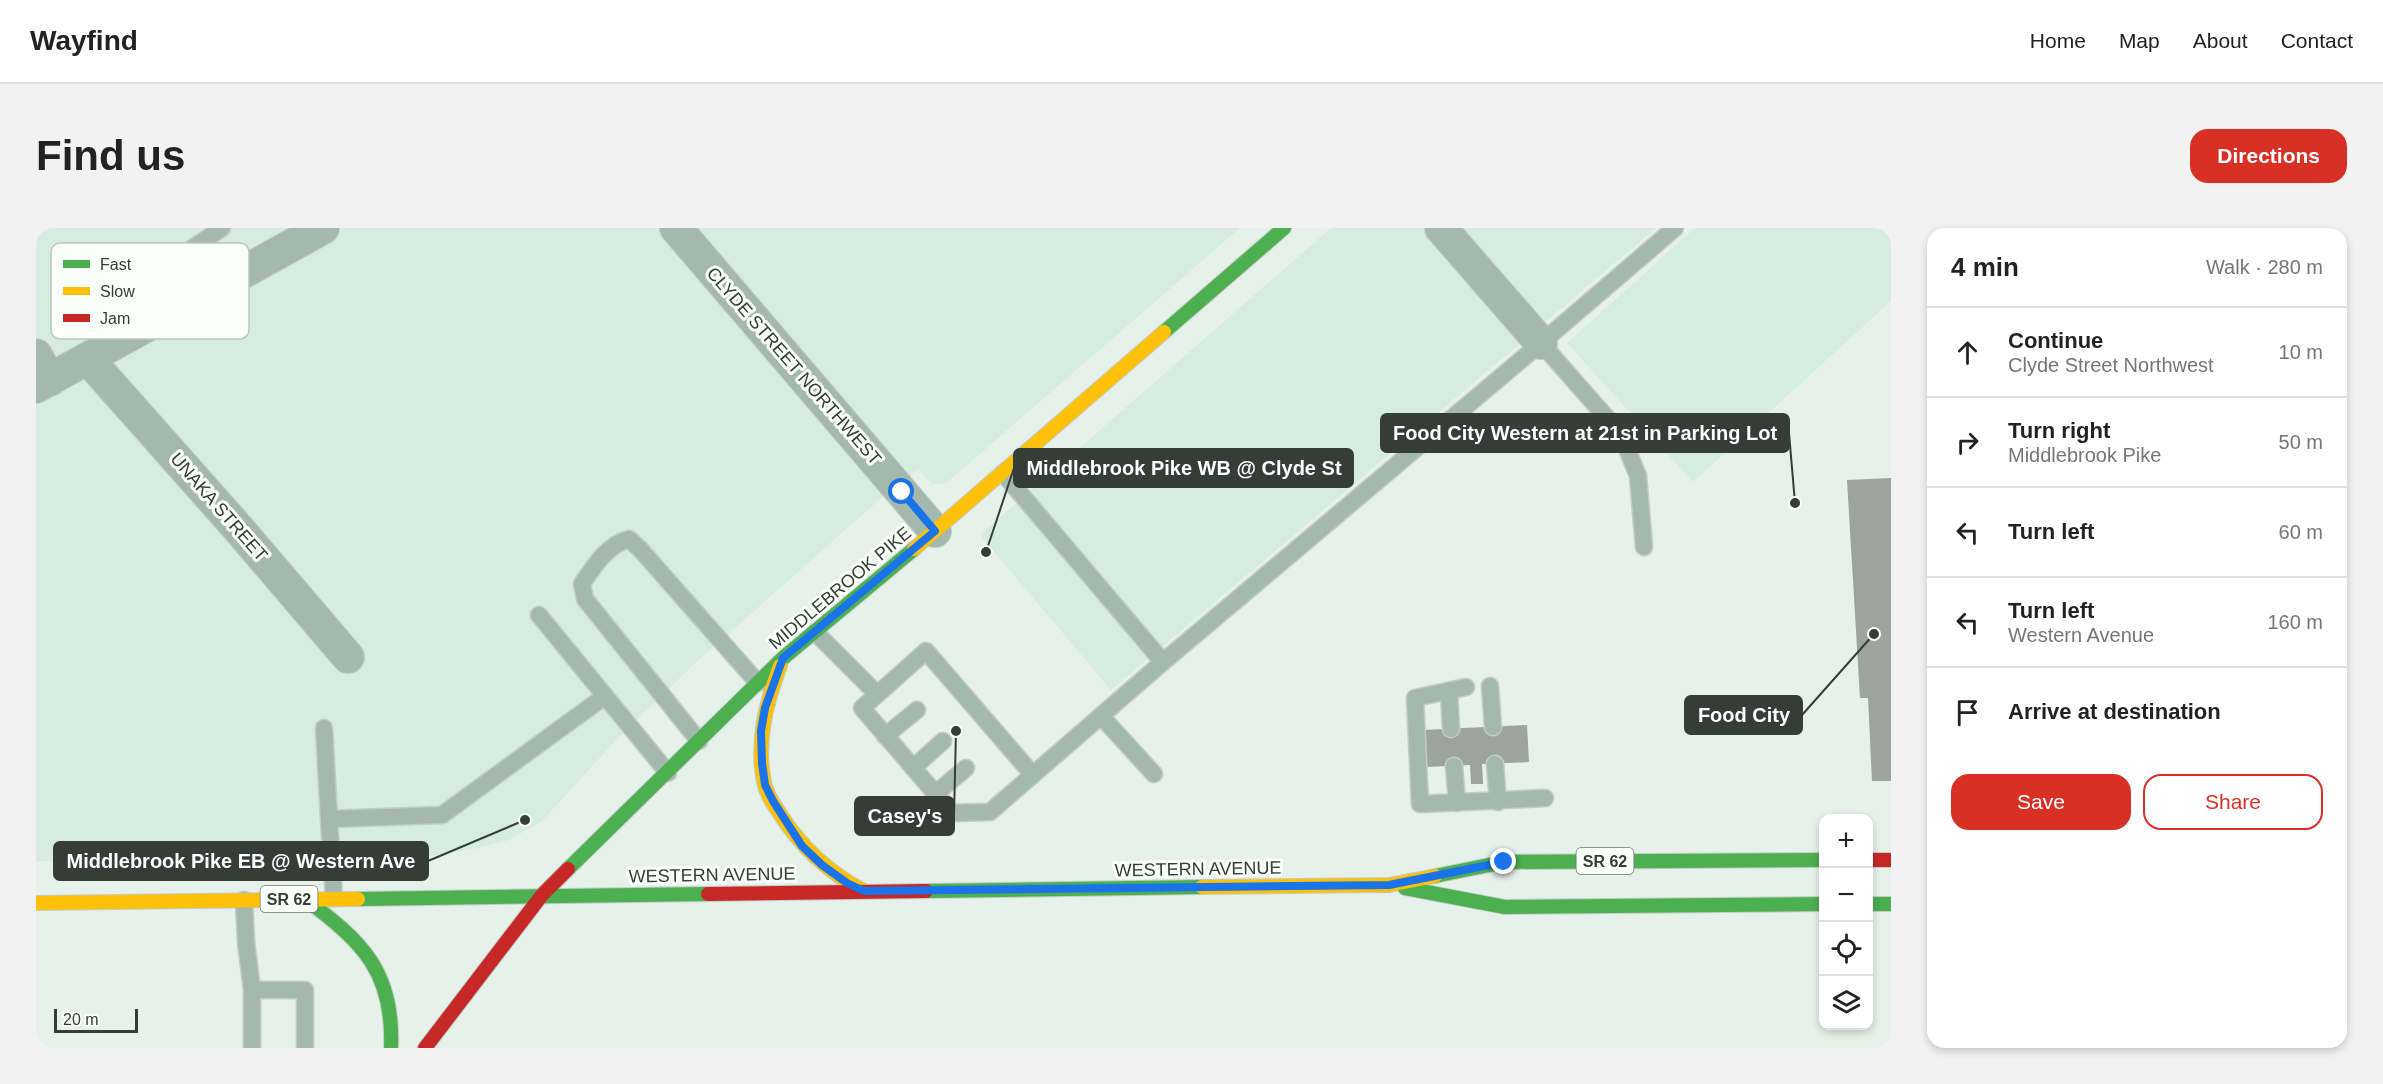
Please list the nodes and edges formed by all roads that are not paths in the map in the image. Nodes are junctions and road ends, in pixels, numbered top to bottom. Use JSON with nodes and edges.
{"nodes":[{"id":1,"x":222,"y":228,"type":"edge"},
{"id":2,"x":323,"y":228,"type":"edge"},
{"id":3,"x":676,"y":228,"type":"edge"},
{"id":4,"x":1284,"y":228,"type":"edge"},
{"id":5,"x":1441,"y":228,"type":"edge"},
{"id":6,"x":1675,"y":228,"type":"edge"},
{"id":7,"x":200,"y":243,"type":"edge"},
{"id":8,"x":249,"y":269,"type":"edge"},
{"id":9,"x":123,"y":339,"type":"edge"},
{"id":10,"x":1541,"y":343,"type":"junction"},
{"id":11,"x":88,"y":359,"type":"junction"},
{"id":12,"x":41,"y":374,"type":"edge"},
{"id":13,"x":1003,"y":473,"type":"junction"},
{"id":14,"x":935,"y":531,"type":"junction"},
{"id":15,"x":1644,"y":547,"type":"dead end"},
{"id":16,"x":539,"y":615,"type":"dead end"},
{"id":17,"x":815,"y":632,"type":"junction"},
{"id":18,"x":348,"y":657,"type":"dead end"},
{"id":19,"x":783,"y":658,"type":"junction"},
{"id":20,"x":1163,"y":662,"type":"junction"},
{"id":21,"x":758,"y":683,"type":"junction"},
{"id":22,"x":1490,"y":686,"type":"dead end"},
{"id":23,"x":1466,"y":687,"type":"dead end"},
{"id":24,"x":1449,"y":691,"type":"junction"},
{"id":25,"x":878,"y":694,"type":"junction"},
{"id":26,"x":605,"y":696,"type":"junction"},
{"id":27,"x":917,"y":710,"type":"dead end"},
{"id":28,"x":1101,"y":716,"type":"junction"},
{"id":29,"x":1493,"y":727,"type":"dead end"},
{"id":30,"x":324,"y":728,"type":"dead end"},
{"id":31,"x":1452,"y":729,"type":"dead end"},
{"id":32,"x":885,"y":736,"type":"junction"},
{"id":33,"x":699,"y":741,"type":"junction"},
{"id":34,"x":943,"y":741,"type":"dead end"},
{"id":35,"x":1495,"y":764,"type":"dead end"},
{"id":36,"x":1454,"y":766,"type":"dead end"},
{"id":37,"x":913,"y":768,"type":"junction"},
{"id":38,"x":966,"y":768,"type":"dead end"},
{"id":39,"x":668,"y":773,"type":"junction"},
{"id":40,"x":1154,"y":774,"type":"dead end"},
{"id":41,"x":1033,"y":775,"type":"junction"},
{"id":42,"x":935,"y":794,"type":"junction"},
{"id":43,"x":1545,"y":798,"type":"dead end"},
{"id":44,"x":1497,"y":802,"type":"junction"},
{"id":45,"x":1457,"y":803,"type":"junction"},
{"id":46,"x":329,"y":819,"type":"junction"},
{"id":47,"x":1819,"y":860,"type":"edge"},
{"id":48,"x":1873,"y":860,"type":"edge"},
{"id":49,"x":1891,"y":860,"type":"edge"},
{"id":50,"x":1389,"y":885,"type":"junction"},
{"id":51,"x":864,"y":891,"type":"junction"},
{"id":52,"x":542,"y":895,"type":"junction"},
{"id":53,"x":334,"y":898,"type":"junction"},
{"id":54,"x":305,"y":899,"type":"junction"},
{"id":55,"x":244,"y":900,"type":"junction"},
{"id":56,"x":36,"y":903,"type":"edge"},
{"id":57,"x":1819,"y":904,"type":"edge"},
{"id":58,"x":1873,"y":904,"type":"edge"},
{"id":59,"x":1891,"y":904,"type":"edge"},
{"id":60,"x":252,"y":990,"type":"junction"},
{"id":61,"x":252,"y":1048,"type":"edge"},
{"id":62,"x":305,"y":1048,"type":"edge"},
{"id":63,"x":391,"y":1048,"type":"edge"},
{"id":64,"x":425,"y":1048,"type":"edge"}],
"edges":[{"from":1,"to":7,"type":"lane"},
{"from":2,"to":8,"type":"street"},
{"from":3,"to":14,"type":"street","name":"CLYDE STREET NORTHWEST"},
{"from":4,"to":13,"type":"main road","name":"MIDDLEBROOK PIKE"},
{"from":5,"to":10,"type":"street"},
{"from":6,"to":10,"type":"lane"},
{"from":9,"to":11,"type":"street"},
{"from":10,"to":15,"type":"lane"},
{"from":10,"to":20,"type":"lane"},
{"from":11,"to":12,"type":"street"},
{"from":11,"to":18,"type":"street","name":"UNAKA STREET"},
{"from":13,"to":14,"type":"main road","name":"MIDDLEBROOK PIKE"},
{"from":13,"to":20,"type":"lane"},
{"from":14,"to":17,"type":"main road","name":"MIDDLEBROOK PIKE"},
{"from":16,"to":26,"type":"lane"},
{"from":17,"to":19,"type":"main road","name":"MIDDLEBROOK PIKE"},
{"from":17,"to":25,"type":"lane"},
{"from":19,"to":21,"type":"main road","name":"MIDDLEBROOK PIKE"},
{"from":19,"to":51,"type":"main road"},
{"from":20,"to":28,"type":"lane"},
{"from":21,"to":33,"type":"main road","name":"MIDDLEBROOK PIKE"},
{"from":21,"to":33,"type":"lane"},
{"from":22,"to":29,"type":"lane"},
{"from":23,"to":24,"type":"lane"},
{"from":24,"to":31,"type":"lane"},
{"from":24,"to":45,"type":"lane"},
{"from":25,"to":32,"type":"lane"},
{"from":25,"to":41,"type":"lane"},
{"from":26,"to":39,"type":"lane"},
{"from":26,"to":46,"type":"lane"},
{"from":27,"to":32,"type":"lane"},
{"from":28,"to":40,"type":"lane"},
{"from":28,"to":41,"type":"lane"},
{"from":30,"to":46,"type":"lane"},
{"from":32,"to":37,"type":"lane"},
{"from":33,"to":39,"type":"main road","name":"MIDDLEBROOK PIKE"},
{"from":34,"to":37,"type":"lane"},
{"from":35,"to":44,"type":"lane"},
{"from":36,"to":45,"type":"lane"},
{"from":37,"to":42,"type":"lane"},
{"from":38,"to":42,"type":"lane"},
{"from":39,"to":52,"type":"main road","name":"MIDDLEBROOK PIKE"},
{"from":41,"to":42,"type":"lane"},
{"from":43,"to":44,"type":"lane"},
{"from":44,"to":45,"type":"lane"},
{"from":46,"to":53,"type":"lane"},
{"from":47,"to":50,"type":"main road","name":"WESTERN AVENUE","number":"SR 62"},
{"from":48,"to":49,"type":"main road"},
{"from":50,"to":51,"type":"main road","name":"WESTERN AVENUE","number":"SR 62"},
{"from":50,"to":57,"type":"main road","name":"WESTERN AVENUE","number":"SR 62"},
{"from":51,"to":52,"type":"main road","name":"WESTERN AVENUE","number":"SR 62"},
{"from":52,"to":53,"type":"main road","name":"WESTERN AVENUE","number":"SR 62"},
{"from":52,"to":64,"type":"main road","name":"MIDDLEBROOK PIKE"},
{"from":53,"to":54,"type":"main road","name":"WESTERN AVENUE","number":"SR 62"},
{"from":54,"to":55,"type":"main road","name":"WESTERN AVENUE","number":"SR 62"},
{"from":54,"to":63,"type":"main road"},
{"from":55,"to":56,"type":"main road","name":"WESTERN AVENUE","number":"SR 62"},
{"from":55,"to":60,"type":"lane"},
{"from":58,"to":59,"type":"main road"},
{"from":60,"to":61,"type":"lane"},
{"from":60,"to":62,"type":"lane"}]}
